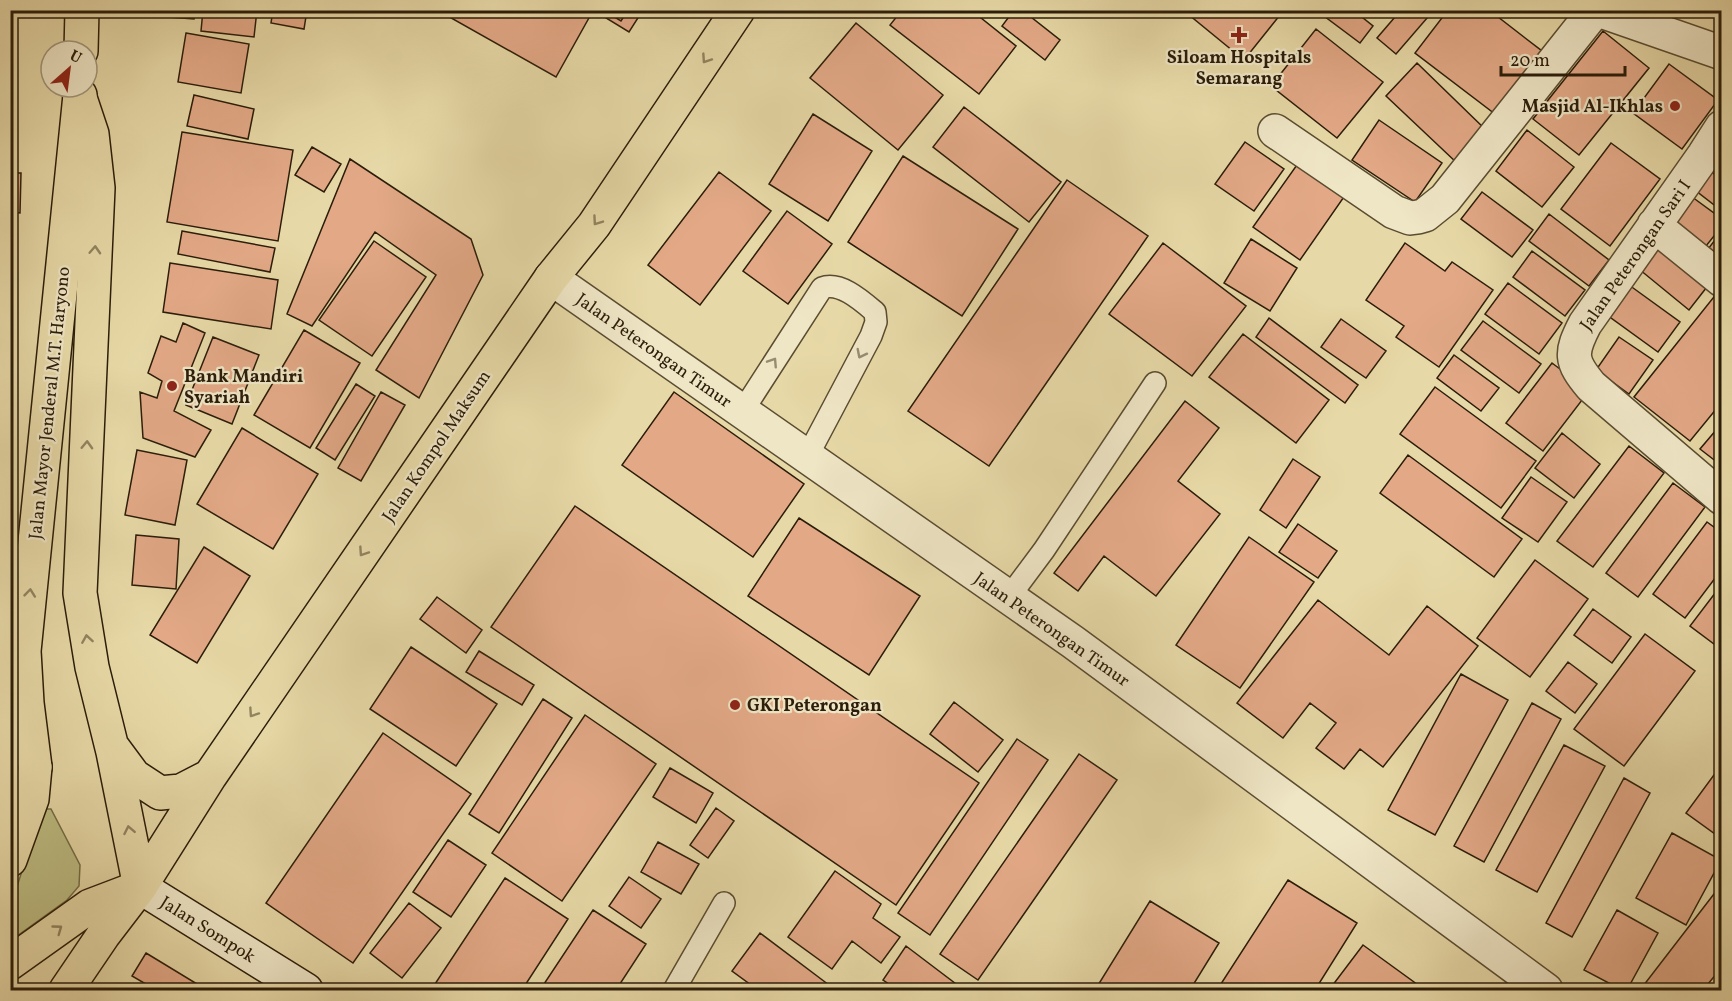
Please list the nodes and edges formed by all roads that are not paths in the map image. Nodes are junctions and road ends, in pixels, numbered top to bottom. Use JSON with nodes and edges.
{"nodes":[{"id":1,"x":82,"y":10,"type":"edge"},
{"id":2,"x":738,"y":10,"type":"edge"},
{"id":3,"x":1597,"y":10,"type":"edge"},
{"id":4,"x":81,"y":39,"type":"edge"},
{"id":5,"x":1722,"y":53,"type":"edge"},
{"id":6,"x":79,"y":99,"type":"edge"},
{"id":7,"x":82,"y":99,"type":"edge"},
{"id":8,"x":1722,"y":127,"type":"edge"},
{"id":9,"x":1275,"y":131,"type":"dead end"},
{"id":10,"x":1654,"y":225,"type":"junction"},
{"id":11,"x":551,"y":278,"type":"junction"},
{"id":12,"x":1722,"y":280,"type":"edge"},
{"id":13,"x":1155,"y":383,"type":"dead end"},
{"id":14,"x":742,"y":412,"type":"junction"},
{"id":15,"x":807,"y":457,"type":"junction"},
{"id":16,"x":1722,"y":498,"type":"edge"},
{"id":17,"x":1009,"y":597,"type":"junction"},
{"id":18,"x":17,"y":649,"type":"edge"},
{"id":19,"x":112,"y":746,"type":"junction"},
{"id":20,"x":210,"y":776,"type":"junction"},
{"id":21,"x":10,"y":860,"type":"edge"},
{"id":22,"x":140,"y":887,"type":"junction"},
{"id":23,"x":724,"y":903,"type":"dead end"},
{"id":24,"x":10,"y":963,"type":"edge"},
{"id":25,"x":66,"y":990,"type":"edge"},
{"id":26,"x":306,"y":990,"type":"edge"},
{"id":27,"x":675,"y":990,"type":"edge"},
{"id":28,"x":1546,"y":990,"type":"edge"}],
"edges":[{"from":1,"to":4,"type":"main road"},
{"from":2,"to":11,"type":"main road","name":"Jalan Kompol Maksum","one_way":true},
{"from":3,"to":5,"type":"street"},
{"from":3,"to":9,"type":"street"},
{"from":18,"to":6,"type":"main road","name":"Jalan Mayor Jenderal M.T. Haryono","one_way":true},
{"from":19,"to":7,"type":"main road","one_way":true},
{"from":8,"to":10,"type":"street","name":"Jalan Peterongan Sari I"},
{"from":10,"to":12,"type":"street"},
{"from":10,"to":16,"type":"street","name":"Jalan Peterongan Sari I"},
{"from":11,"to":14,"type":"street","name":"Jalan Peterongan Timur"},
{"from":11,"to":20,"type":"main road","name":"Jalan Kompol Maksum","one_way":true},
{"from":13,"to":17,"type":"lane"},
{"from":14,"to":15,"type":"street","name":"Jalan Peterongan Timur"},
{"from":14,"to":15,"type":"lane","one_way":true},
{"from":15,"to":17,"type":"street","name":"Jalan Peterongan Timur"},
{"from":17,"to":28,"type":"street","name":"Jalan Peterongan Timur"},
{"from":18,"to":21,"type":"main road","name":"Jalan Mayor Jenderal M.T. Haryono"},
{"from":19,"to":20,"type":"main road"},
{"from":22,"to":19,"type":"main road","one_way":true},
{"from":20,"to":22,"type":"main road","name":"Jalan Kompol Maksum"},
{"from":24,"to":22,"type":"main road","one_way":true},
{"from":22,"to":25,"type":"main road"},
{"from":22,"to":26,"type":"street","name":"Jalan Sompok"},
{"from":23,"to":27,"type":"lane"}]}
